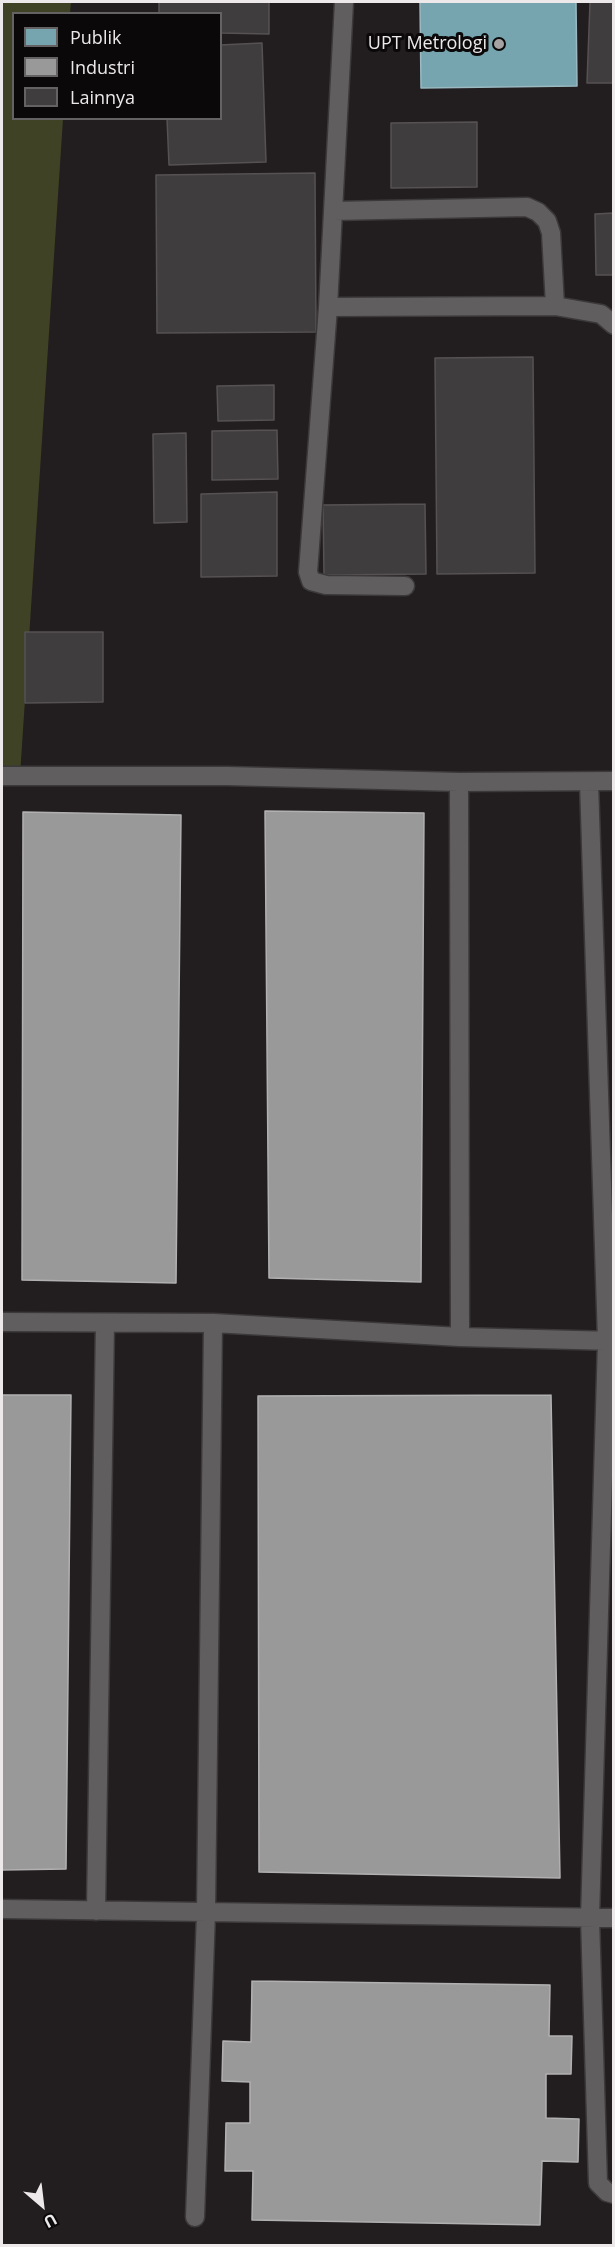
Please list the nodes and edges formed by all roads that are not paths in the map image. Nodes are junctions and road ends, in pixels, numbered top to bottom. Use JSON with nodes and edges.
{"nodes":[{"id":1,"x":344,"y":2,"type":"edge"},
{"id":2,"x":333,"y":211,"type":"junction"},
{"id":3,"x":555,"y":306,"type":"junction"},
{"id":4,"x":328,"y":307,"type":"junction"},
{"id":5,"x":614,"y":325,"type":"edge"},
{"id":6,"x":405,"y":586,"type":"dead end"},
{"id":7,"x":2,"y":776,"type":"edge"},
{"id":8,"x":614,"y":781,"type":"edge"},
{"id":9,"x":459,"y":782,"type":"junction"},
{"id":10,"x":589,"y":782,"type":"junction"},
{"id":11,"x":2,"y":1322,"type":"edge"},
{"id":12,"x":105,"y":1323,"type":"junction"},
{"id":13,"x":213,"y":1323,"type":"junction"},
{"id":14,"x":460,"y":1336,"type":"junction"},
{"id":15,"x":610,"y":1341,"type":"edge"},
{"id":16,"x":2,"y":1909,"type":"edge"},
{"id":17,"x":96,"y":1911,"type":"junction"},
{"id":18,"x":206,"y":1912,"type":"junction"},
{"id":19,"x":590,"y":1918,"type":"junction"},
{"id":20,"x":614,"y":1918,"type":"edge"},
{"id":21,"x":614,"y":2194,"type":"edge"},
{"id":22,"x":195,"y":2217,"type":"dead end"}],
"edges":[{"from":1,"to":2,"type":"lane"},
{"from":2,"to":3,"type":"lane"},
{"from":2,"to":4,"type":"lane"},
{"from":3,"to":4,"type":"lane"},
{"from":3,"to":5,"type":"lane"},
{"from":4,"to":6,"type":"lane"},
{"from":7,"to":9,"type":"lane"},
{"from":8,"to":10,"type":"lane"},
{"from":9,"to":10,"type":"lane"},
{"from":9,"to":14,"type":"lane"},
{"from":10,"to":15,"type":"lane"},
{"from":11,"to":12,"type":"lane"},
{"from":12,"to":13,"type":"lane"},
{"from":12,"to":17,"type":"lane"},
{"from":13,"to":14,"type":"lane"},
{"from":13,"to":18,"type":"lane"},
{"from":14,"to":15,"type":"lane"},
{"from":15,"to":19,"type":"lane"},
{"from":16,"to":17,"type":"lane"},
{"from":17,"to":18,"type":"lane"},
{"from":18,"to":19,"type":"lane"},
{"from":18,"to":22,"type":"lane"},
{"from":19,"to":20,"type":"lane"},
{"from":19,"to":21,"type":"lane"}]}
